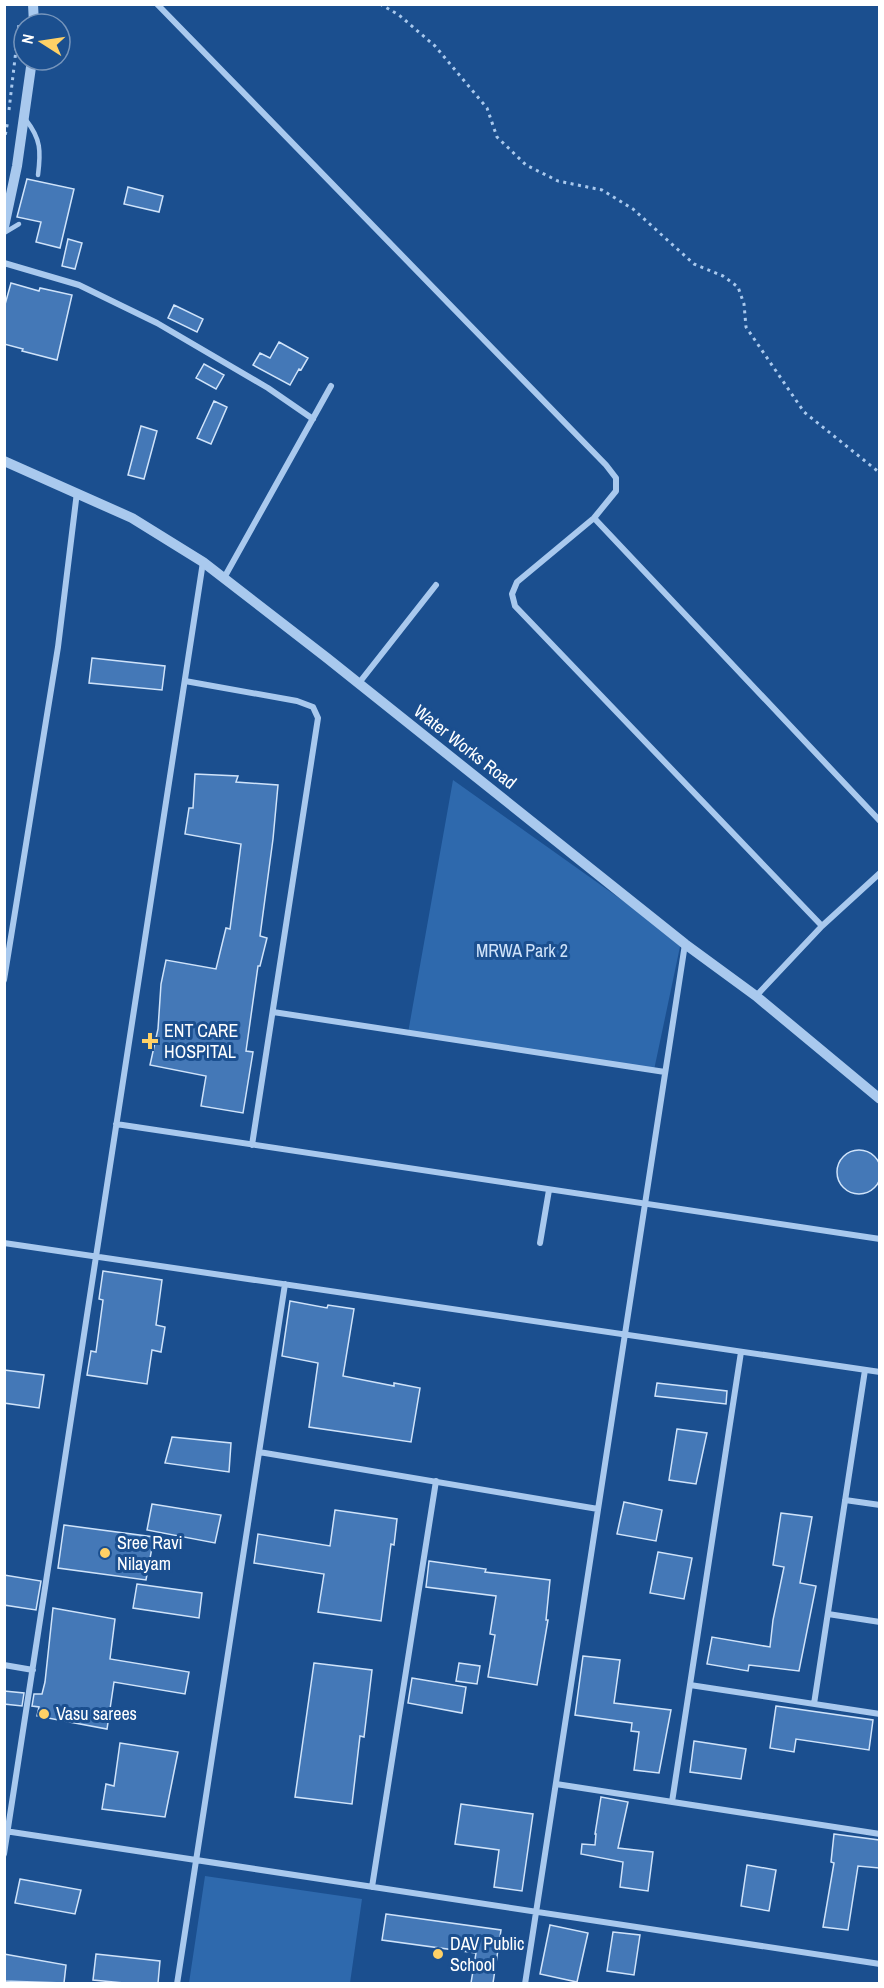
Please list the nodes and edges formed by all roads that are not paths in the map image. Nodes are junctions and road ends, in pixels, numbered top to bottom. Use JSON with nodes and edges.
{"nodes":[{"id":1,"x":157,"y":4,"type":"edge"},
{"id":2,"x":30,"y":72,"type":"edge"},
{"id":3,"x":24,"y":117,"type":"junction"},
{"id":4,"x":38,"y":175,"type":"dead end"},
{"id":5,"x":18,"y":224,"type":"dead end"},
{"id":6,"x":4,"y":227,"type":"edge"},
{"id":7,"x":4,"y":233,"type":"edge"},
{"id":8,"x":4,"y":263,"type":"edge"},
{"id":9,"x":331,"y":386,"type":"dead end"},
{"id":10,"x":313,"y":419,"type":"junction"},
{"id":11,"x":4,"y":460,"type":"edge"},
{"id":12,"x":77,"y":492,"type":"junction"},
{"id":13,"x":594,"y":518,"type":"junction"},
{"id":14,"x":203,"y":562,"type":"junction"},
{"id":15,"x":224,"y":578,"type":"junction"},
{"id":16,"x":436,"y":585,"type":"dead end"},
{"id":17,"x":185,"y":681,"type":"junction"},
{"id":18,"x":359,"y":683,"type":"junction"},
{"id":19,"x":879,"y":821,"type":"edge"},
{"id":20,"x":879,"y":873,"type":"edge"},
{"id":21,"x":822,"y":926,"type":"junction"},
{"id":22,"x":685,"y":944,"type":"junction"},
{"id":23,"x":4,"y":980,"type":"edge"},
{"id":24,"x":756,"y":996,"type":"junction"},
{"id":25,"x":273,"y":1012,"type":"junction"},
{"id":26,"x":665,"y":1072,"type":"junction"},
{"id":27,"x":879,"y":1099,"type":"edge"},
{"id":28,"x":117,"y":1124,"type":"junction"},
{"id":29,"x":252,"y":1145,"type":"junction"},
{"id":30,"x":549,"y":1190,"type":"junction"},
{"id":31,"x":645,"y":1204,"type":"junction"},
{"id":32,"x":879,"y":1239,"type":"edge"},
{"id":33,"x":4,"y":1243,"type":"edge"},
{"id":34,"x":540,"y":1244,"type":"dead end"},
{"id":35,"x":96,"y":1256,"type":"junction"},
{"id":36,"x":285,"y":1284,"type":"junction"},
{"id":37,"x":625,"y":1335,"type":"junction"},
{"id":38,"x":741,"y":1352,"type":"junction"},
{"id":39,"x":865,"y":1370,"type":"junction"},
{"id":40,"x":879,"y":1372,"type":"edge"},
{"id":41,"x":259,"y":1452,"type":"junction"},
{"id":42,"x":436,"y":1481,"type":"junction"},
{"id":43,"x":845,"y":1500,"type":"junction"},
{"id":44,"x":879,"y":1505,"type":"edge"},
{"id":45,"x":598,"y":1509,"type":"junction"},
{"id":46,"x":828,"y":1614,"type":"junction"},
{"id":47,"x":879,"y":1622,"type":"edge"},
{"id":48,"x":4,"y":1665,"type":"edge"},
{"id":49,"x":33,"y":1670,"type":"junction"},
{"id":50,"x":690,"y":1685,"type":"junction"},
{"id":51,"x":814,"y":1704,"type":"junction"},
{"id":52,"x":879,"y":1714,"type":"edge"},
{"id":53,"x":556,"y":1784,"type":"junction"},
{"id":54,"x":672,"y":1802,"type":"junction"},
{"id":55,"x":6,"y":1831,"type":"edge"},
{"id":56,"x":879,"y":1834,"type":"edge"},
{"id":57,"x":4,"y":1854,"type":"edge"},
{"id":58,"x":196,"y":1860,"type":"junction"},
{"id":59,"x":372,"y":1887,"type":"junction"},
{"id":60,"x":536,"y":1912,"type":"junction"},
{"id":61,"x":879,"y":1964,"type":"edge"},
{"id":62,"x":177,"y":1983,"type":"edge"},
{"id":63,"x":525,"y":1983,"type":"edge"}],
"edges":[{"from":1,"to":13,"type":"street"},
{"from":2,"to":3,"type":"street"},
{"from":3,"to":4,"type":"lane"},
{"from":3,"to":6,"type":"street"},
{"from":5,"to":7,"type":"lane"},
{"from":8,"to":10,"type":"street"},
{"from":9,"to":10,"type":"street"},
{"from":10,"to":15,"type":"street"},
{"from":11,"to":12,"type":"street","name":"Water Works Road"},
{"from":12,"to":14,"type":"street","name":"Water Works Road"},
{"from":12,"to":23,"type":"street"},
{"from":13,"to":19,"type":"street"},
{"from":13,"to":21,"type":"street"},
{"from":14,"to":15,"type":"street","name":"Water Works Road"},
{"from":14,"to":17,"type":"street"},
{"from":15,"to":18,"type":"street","name":"Water Works Road"},
{"from":16,"to":18,"type":"street"},
{"from":17,"to":25,"type":"street"},
{"from":17,"to":28,"type":"street"},
{"from":18,"to":22,"type":"street","name":"Water Works Road"},
{"from":20,"to":21,"type":"street"},
{"from":21,"to":24,"type":"street"},
{"from":22,"to":24,"type":"street","name":"Water Works Road"},
{"from":22,"to":26,"type":"street"},
{"from":24,"to":27,"type":"street","name":"Water Works Road"},
{"from":25,"to":26,"type":"street"},
{"from":25,"to":29,"type":"street"},
{"from":26,"to":31,"type":"street"},
{"from":28,"to":29,"type":"street"},
{"from":28,"to":35,"type":"street"},
{"from":29,"to":30,"type":"street"},
{"from":30,"to":31,"type":"street"},
{"from":30,"to":34,"type":"street"},
{"from":31,"to":32,"type":"street"},
{"from":31,"to":37,"type":"street"},
{"from":33,"to":35,"type":"street"},
{"from":35,"to":36,"type":"street"},
{"from":35,"to":49,"type":"street"},
{"from":36,"to":37,"type":"street"},
{"from":36,"to":41,"type":"street"},
{"from":37,"to":38,"type":"street"},
{"from":37,"to":45,"type":"street"},
{"from":38,"to":39,"type":"street"},
{"from":38,"to":50,"type":"street"},
{"from":39,"to":40,"type":"street"},
{"from":39,"to":43,"type":"street"},
{"from":41,"to":42,"type":"street"},
{"from":41,"to":58,"type":"street"},
{"from":42,"to":45,"type":"street"},
{"from":42,"to":59,"type":"street"},
{"from":43,"to":44,"type":"street"},
{"from":43,"to":46,"type":"street"},
{"from":45,"to":53,"type":"street"},
{"from":46,"to":47,"type":"street"},
{"from":46,"to":51,"type":"street"},
{"from":48,"to":49,"type":"street"},
{"from":49,"to":55,"type":"street"},
{"from":50,"to":51,"type":"street"},
{"from":50,"to":54,"type":"street"},
{"from":51,"to":52,"type":"street"},
{"from":53,"to":54,"type":"street"},
{"from":53,"to":60,"type":"street"},
{"from":54,"to":56,"type":"street"},
{"from":55,"to":57,"type":"street"},
{"from":55,"to":58,"type":"street"},
{"from":58,"to":59,"type":"street"},
{"from":58,"to":62,"type":"street"},
{"from":59,"to":60,"type":"street"},
{"from":60,"to":61,"type":"street"},
{"from":60,"to":63,"type":"street"}]}
